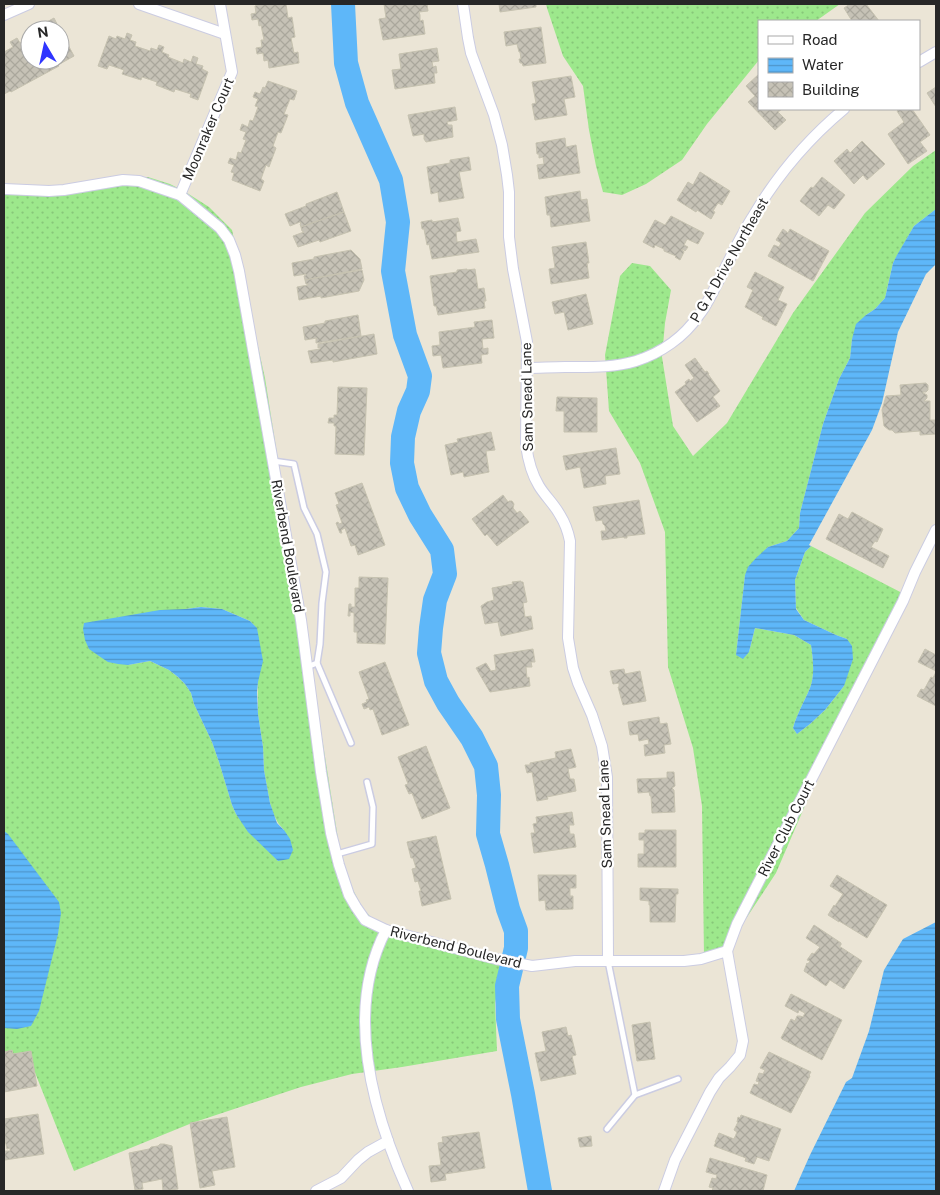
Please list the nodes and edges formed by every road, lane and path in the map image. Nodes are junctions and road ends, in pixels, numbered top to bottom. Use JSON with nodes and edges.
{"nodes":[{"id":1,"x":29,"y":4,"type":"edge"},
{"id":2,"x":139,"y":4,"type":"edge"},
{"id":3,"x":220,"y":4,"type":"edge"},
{"id":4,"x":464,"y":4,"type":"edge"},
{"id":5,"x":4,"y":15,"type":"edge"},
{"id":6,"x":225,"y":34,"type":"junction"},
{"id":7,"x":936,"y":52,"type":"edge"},
{"id":8,"x":920,"y":61,"type":"edge"},
{"id":9,"x":843,"y":110,"type":"edge"},
{"id":10,"x":4,"y":188,"type":"edge"},
{"id":11,"x":180,"y":195,"type":"junction"},
{"id":12,"x":527,"y":368,"type":"junction"},
{"id":13,"x":273,"y":461,"type":"junction"},
{"id":14,"x":936,"y":530,"type":"edge"},
{"id":15,"x":318,"y":663,"type":"junction"},
{"id":16,"x":307,"y":667,"type":"junction"},
{"id":17,"x":351,"y":743,"type":"dead end"},
{"id":18,"x":367,"y":782,"type":"dead end"},
{"id":19,"x":336,"y":854,"type":"junction"},
{"id":20,"x":386,"y":930,"type":"junction"},
{"id":21,"x":727,"y":951,"type":"junction"},
{"id":22,"x":608,"y":960,"type":"junction"},
{"id":23,"x":678,"y":1079,"type":"dead end"},
{"id":24,"x":635,"y":1094,"type":"junction"},
{"id":25,"x":607,"y":1128,"type":"dead end"},
{"id":26,"x":388,"y":1141,"type":"junction"},
{"id":27,"x":316,"y":1191,"type":"edge"},
{"id":28,"x":408,"y":1191,"type":"edge"},
{"id":29,"x":664,"y":1191,"type":"edge"}],
"edges":[{"from":1,"to":5,"type":"street"},
{"from":2,"to":6,"type":"street"},
{"from":3,"to":6,"type":"street","name":"Moonraker Court"},
{"from":4,"to":12,"type":"street","name":"Sam Snead Lane"},
{"from":6,"to":11,"type":"street","name":"Moonraker Court"},
{"from":7,"to":8,"type":"street"},
{"from":9,"to":12,"type":"street","name":"P G A Drive Northeast"},
{"from":10,"to":11,"type":"street","name":"Riverbend Boulevard"},
{"from":11,"to":13,"type":"street","name":"Riverbend Boulevard"},
{"from":12,"to":22,"type":"street","name":"Sam Snead Lane"},
{"from":13,"to":15,"type":"lane"},
{"from":13,"to":16,"type":"street","name":"Riverbend Boulevard"},
{"from":14,"to":21,"type":"street","name":"River Club Court"},
{"from":15,"to":16,"type":"lane"},
{"from":15,"to":17,"type":"lane"},
{"from":16,"to":19,"type":"street","name":"Riverbend Boulevard"},
{"from":18,"to":19,"type":"lane"},
{"from":19,"to":20,"type":"street","name":"Riverbend Boulevard"},
{"from":20,"to":22,"type":"street","name":"Riverbend Boulevard"},
{"from":20,"to":26,"type":"street"},
{"from":21,"to":22,"type":"street"},
{"from":21,"to":29,"type":"street"},
{"from":22,"to":24,"type":"lane"},
{"from":23,"to":24,"type":"lane"},
{"from":24,"to":25,"type":"lane"},
{"from":26,"to":27,"type":"street"},
{"from":26,"to":28,"type":"street"}]}
